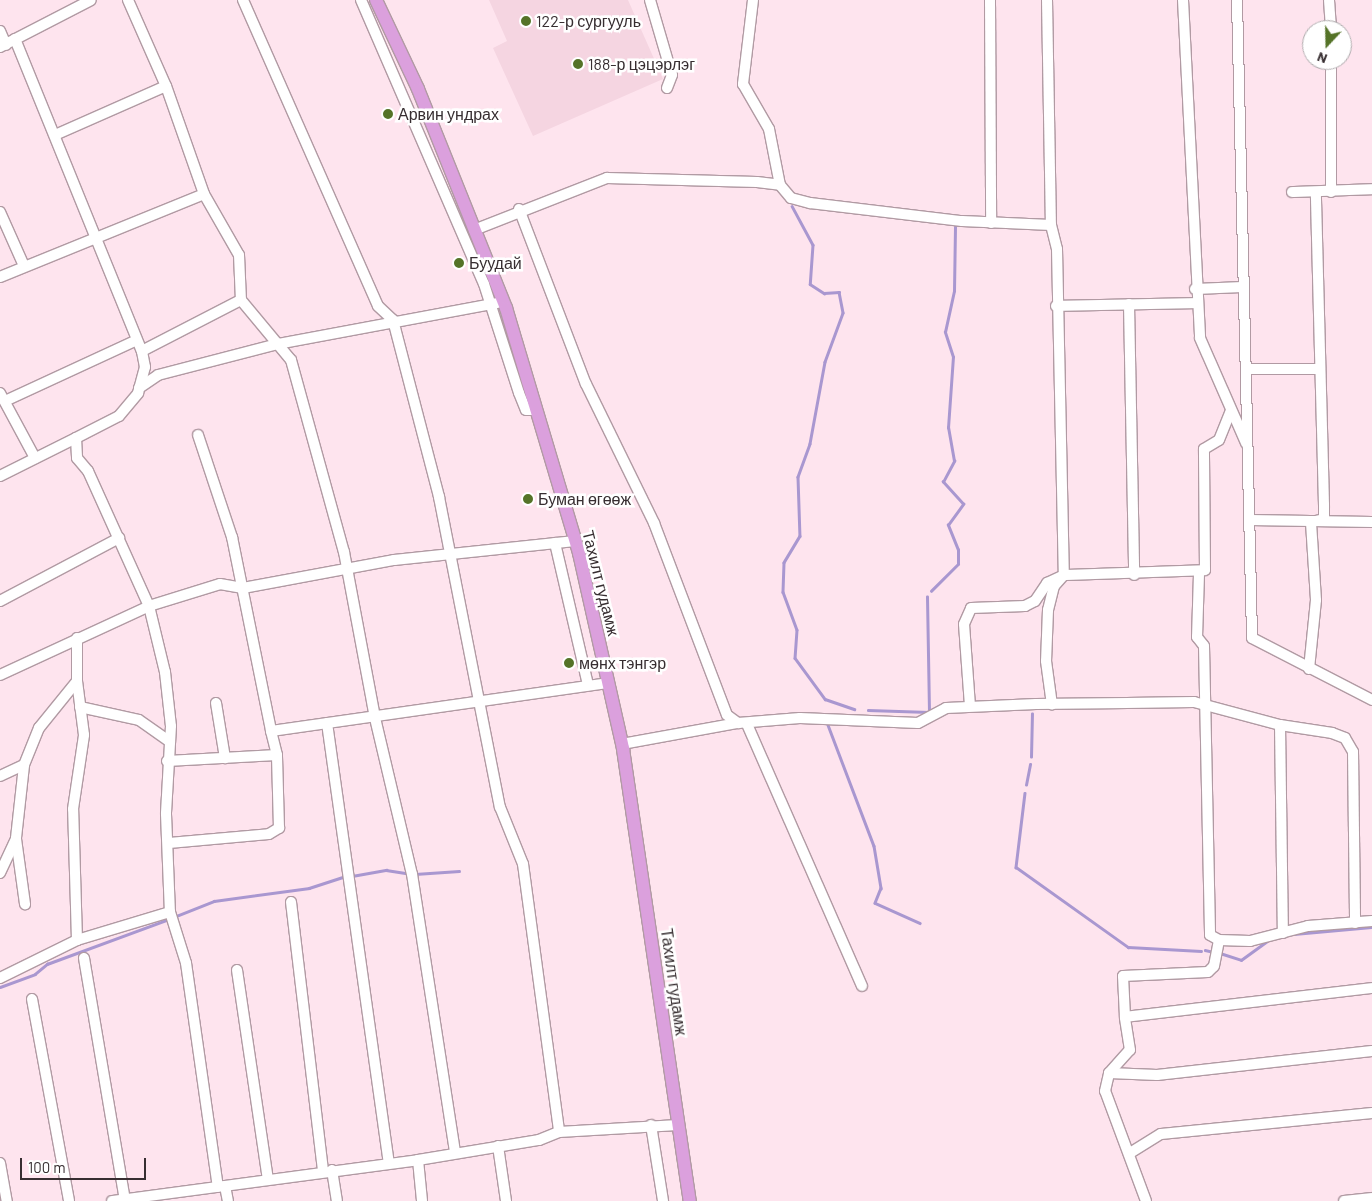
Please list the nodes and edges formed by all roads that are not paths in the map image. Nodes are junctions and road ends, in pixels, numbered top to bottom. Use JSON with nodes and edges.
{"nodes":[{"id":1,"x":91,"y":0,"type":"edge"},
{"id":2,"x":128,"y":0,"type":"edge"},
{"id":3,"x":243,"y":0,"type":"edge"},
{"id":4,"x":361,"y":0,"type":"edge"},
{"id":5,"x":376,"y":0,"type":"edge"},
{"id":6,"x":650,"y":0,"type":"edge"},
{"id":7,"x":753,"y":0,"type":"edge"},
{"id":8,"x":990,"y":0,"type":"edge"},
{"id":9,"x":1047,"y":0,"type":"edge"},
{"id":10,"x":1183,"y":0,"type":"edge"},
{"id":11,"x":1237,"y":0,"type":"edge"},
{"id":12,"x":1329,"y":0,"type":"edge"},
{"id":13,"x":1330,"y":20,"type":"edge"},
{"id":14,"x":390,"y":30,"type":"junction"},
{"id":15,"x":0,"y":31,"type":"edge"},
{"id":16,"x":378,"y":36,"type":"junction"},
{"id":17,"x":7,"y":44,"type":"edge"},
{"id":18,"x":1331,"y":70,"type":"edge"},
{"id":19,"x":166,"y":86,"type":"junction"},
{"id":20,"x":667,"y":88,"type":"dead end"},
{"id":21,"x":418,"y":89,"type":"junction"},
{"id":22,"x":403,"y":93,"type":"junction"},
{"id":23,"x":55,"y":135,"type":"junction"},
{"id":24,"x":780,"y":185,"type":"junction"},
{"id":25,"x":1372,"y":189,"type":"edge"},
{"id":26,"x":1292,"y":192,"type":"dead end"},
{"id":27,"x":1316,"y":192,"type":"junction"},
{"id":28,"x":1330,"y":192,"type":"junction"},
{"id":29,"x":204,"y":194,"type":"junction"},
{"id":30,"x":519,"y":209,"type":"junction"},
{"id":31,"x":0,"y":212,"type":"edge"},
{"id":32,"x":991,"y":223,"type":"junction"},
{"id":33,"x":1051,"y":225,"type":"junction"},
{"id":34,"x":474,"y":230,"type":"junction"},
{"id":35,"x":97,"y":235,"type":"junction"},
{"id":36,"x":24,"y":266,"type":"junction"},
{"id":37,"x":0,"y":277,"type":"edge"},
{"id":38,"x":1243,"y":288,"type":"junction"},
{"id":39,"x":1195,"y":289,"type":"junction"},
{"id":40,"x":241,"y":300,"type":"junction"},
{"id":41,"x":497,"y":303,"type":"junction"},
{"id":42,"x":1195,"y":303,"type":"junction"},
{"id":43,"x":1129,"y":304,"type":"junction"},
{"id":44,"x":1056,"y":306,"type":"junction"},
{"id":45,"x":393,"y":320,"type":"junction"},
{"id":46,"x":135,"y":341,"type":"junction"},
{"id":47,"x":278,"y":344,"type":"junction"},
{"id":48,"x":142,"y":351,"type":"junction"},
{"id":49,"x":1247,"y":369,"type":"junction"},
{"id":50,"x":1320,"y":369,"type":"junction"},
{"id":51,"x":139,"y":388,"type":"junction"},
{"id":52,"x":3,"y":397,"type":"edge"},
{"id":53,"x":1231,"y":410,"type":"junction"},
{"id":54,"x":198,"y":435,"type":"dead end"},
{"id":55,"x":76,"y":438,"type":"junction"},
{"id":56,"x":1247,"y":444,"type":"junction"},
{"id":57,"x":35,"y":458,"type":"junction"},
{"id":58,"x":0,"y":476,"type":"edge"},
{"id":59,"x":1324,"y":518,"type":"junction"},
{"id":60,"x":1250,"y":520,"type":"junction"},
{"id":61,"x":1372,"y":522,"type":"edge"},
{"id":62,"x":119,"y":538,"type":"junction"},
{"id":63,"x":575,"y":541,"type":"junction"},
{"id":64,"x":555,"y":543,"type":"junction"},
{"id":65,"x":451,"y":555,"type":"junction"},
{"id":66,"x":347,"y":572,"type":"junction"},
{"id":67,"x":1199,"y":574,"type":"junction"},
{"id":68,"x":1064,"y":575,"type":"junction"},
{"id":69,"x":1134,"y":575,"type":"junction"},
{"id":70,"x":243,"y":588,"type":"junction"},
{"id":71,"x":0,"y":602,"type":"edge"},
{"id":72,"x":149,"y":606,"type":"junction"},
{"id":73,"x":78,"y":638,"type":"junction"},
{"id":74,"x":1309,"y":668,"type":"junction"},
{"id":75,"x":0,"y":675,"type":"edge"},
{"id":76,"x":77,"y":681,"type":"junction"},
{"id":77,"x":608,"y":683,"type":"junction"},
{"id":78,"x":588,"y":685,"type":"junction"},
{"id":79,"x":478,"y":699,"type":"junction"},
{"id":80,"x":1372,"y":700,"type":"edge"},
{"id":81,"x":216,"y":703,"type":"dead end"},
{"id":82,"x":1052,"y":704,"type":"junction"},
{"id":83,"x":970,"y":706,"type":"junction"},
{"id":84,"x":80,"y":707,"type":"junction"},
{"id":85,"x":1206,"y":708,"type":"junction"},
{"id":86,"x":375,"y":718,"type":"junction"},
{"id":87,"x":327,"y":723,"type":"junction"},
{"id":88,"x":743,"y":724,"type":"junction"},
{"id":89,"x":1280,"y":726,"type":"junction"},
{"id":90,"x":271,"y":732,"type":"junction"},
{"id":91,"x":170,"y":742,"type":"junction"},
{"id":92,"x":622,"y":744,"type":"junction"},
{"id":93,"x":277,"y":755,"type":"junction"},
{"id":94,"x":225,"y":758,"type":"junction"},
{"id":95,"x":167,"y":761,"type":"junction"},
{"id":96,"x":24,"y":766,"type":"junction"},
{"id":97,"x":0,"y":776,"type":"edge"},
{"id":98,"x":16,"y":838,"type":"junction"},
{"id":99,"x":168,"y":843,"type":"junction"},
{"id":100,"x":0,"y":873,"type":"edge"},
{"id":101,"x":291,"y":902,"type":"dead end"},
{"id":102,"x":25,"y":904,"type":"dead end"},
{"id":103,"x":170,"y":912,"type":"junction"},
{"id":104,"x":1372,"y":921,"type":"edge"},
{"id":105,"x":1355,"y":922,"type":"junction"},
{"id":106,"x":1283,"y":933,"type":"junction"},
{"id":107,"x":77,"y":940,"type":"junction"},
{"id":108,"x":1219,"y":940,"type":"junction"},
{"id":109,"x":84,"y":958,"type":"dead end"},
{"id":110,"x":237,"y":970,"type":"dead end"},
{"id":111,"x":0,"y":978,"type":"edge"},
{"id":112,"x":862,"y":986,"type":"dead end"},
{"id":113,"x":1372,"y":988,"type":"edge"},
{"id":114,"x":32,"y":999,"type":"dead end"},
{"id":115,"x":1125,"y":1017,"type":"junction"},
{"id":116,"x":1372,"y":1051,"type":"edge"},
{"id":117,"x":1109,"y":1073,"type":"junction"},
{"id":118,"x":1372,"y":1113,"type":"edge"},
{"id":119,"x":651,"y":1125,"type":"junction"},
{"id":120,"x":678,"y":1125,"type":"junction"},
{"id":121,"x":559,"y":1132,"type":"junction"},
{"id":122,"x":498,"y":1146,"type":"junction"},
{"id":123,"x":455,"y":1152,"type":"junction"},
{"id":124,"x":1130,"y":1154,"type":"junction"},
{"id":125,"x":418,"y":1160,"type":"junction"},
{"id":126,"x":389,"y":1162,"type":"junction"},
{"id":127,"x":0,"y":1163,"type":"edge"},
{"id":128,"x":328,"y":1171,"type":"junction"},
{"id":129,"x":268,"y":1179,"type":"junction"},
{"id":130,"x":222,"y":1186,"type":"junction"},
{"id":131,"x":1372,"y":1198,"type":"edge"},
{"id":132,"x":125,"y":1200,"type":"edge"},
{"id":133,"x":7,"y":1201,"type":"edge"},
{"id":134,"x":69,"y":1201,"type":"edge"},
{"id":135,"x":112,"y":1201,"type":"edge"},
{"id":136,"x":228,"y":1201,"type":"edge"},
{"id":137,"x":337,"y":1201,"type":"edge"},
{"id":138,"x":422,"y":1201,"type":"edge"},
{"id":139,"x":506,"y":1201,"type":"edge"},
{"id":140,"x":663,"y":1201,"type":"edge"},
{"id":141,"x":690,"y":1201,"type":"edge"},
{"id":142,"x":1146,"y":1201,"type":"edge"},
{"id":143,"x":1344,"y":1201,"type":"edge"}],
"edges":[{"from":1,"to":17,"type":"street"},
{"from":2,"to":19,"type":"street"},
{"from":3,"to":45,"type":"street"},
{"from":4,"to":16,"type":"street"},
{"from":5,"to":14,"type":"main road","name":"Тахилт гудамж"},
{"from":6,"to":20,"type":"street"},
{"from":7,"to":24,"type":"street"},
{"from":8,"to":32,"type":"street"},
{"from":9,"to":33,"type":"street"},
{"from":10,"to":39,"type":"street"},
{"from":11,"to":38,"type":"street"},
{"from":12,"to":13,"type":"street"},
{"from":14,"to":16,"type":"street"},
{"from":14,"to":21,"type":"main road","name":"Тахилт гудамж"},
{"from":15,"to":17,"type":"street"},
{"from":16,"to":22,"type":"street"},
{"from":17,"to":23,"type":"street"},
{"from":18,"to":28,"type":"street"},
{"from":19,"to":23,"type":"street"},
{"from":19,"to":29,"type":"street"},
{"from":21,"to":22,"type":"street"},
{"from":21,"to":34,"type":"main road","name":"Тахилт гудамж"},
{"from":22,"to":41,"type":"street"},
{"from":23,"to":35,"type":"street"},
{"from":24,"to":30,"type":"street"},
{"from":24,"to":32,"type":"street"},
{"from":25,"to":28,"type":"street"},
{"from":26,"to":27,"type":"street"},
{"from":27,"to":28,"type":"street"},
{"from":27,"to":50,"type":"street"},
{"from":29,"to":35,"type":"street"},
{"from":29,"to":40,"type":"street"},
{"from":30,"to":34,"type":"street"},
{"from":30,"to":88,"type":"street"},
{"from":31,"to":36,"type":"street"},
{"from":32,"to":33,"type":"street"},
{"from":33,"to":44,"type":"street"},
{"from":34,"to":41,"type":"main road","name":"Тахилт гудамж"},
{"from":35,"to":36,"type":"street"},
{"from":35,"to":46,"type":"street"},
{"from":36,"to":37,"type":"street"},
{"from":38,"to":39,"type":"street"},
{"from":38,"to":49,"type":"street"},
{"from":39,"to":42,"type":"street"},
{"from":40,"to":47,"type":"street"},
{"from":40,"to":48,"type":"street"},
{"from":41,"to":45,"type":"street"},
{"from":41,"to":63,"type":"main road","name":"Тахилт гудамж"},
{"from":42,"to":43,"type":"street"},
{"from":42,"to":53,"type":"street"},
{"from":43,"to":44,"type":"street"},
{"from":43,"to":69,"type":"street"},
{"from":44,"to":68,"type":"street"},
{"from":45,"to":47,"type":"street"},
{"from":45,"to":65,"type":"street"},
{"from":46,"to":48,"type":"street"},
{"from":46,"to":52,"type":"street"},
{"from":47,"to":51,"type":"street"},
{"from":47,"to":66,"type":"street"},
{"from":48,"to":51,"type":"street"},
{"from":49,"to":50,"type":"street"},
{"from":49,"to":56,"type":"street"},
{"from":50,"to":59,"type":"street"},
{"from":51,"to":55,"type":"street"},
{"from":52,"to":57,"type":"street"},
{"from":53,"to":56,"type":"street"},
{"from":53,"to":67,"type":"street"},
{"from":54,"to":70,"type":"street"},
{"from":55,"to":57,"type":"street"},
{"from":55,"to":62,"type":"street"},
{"from":56,"to":60,"type":"street"},
{"from":57,"to":58,"type":"street"},
{"from":59,"to":60,"type":"street"},
{"from":59,"to":61,"type":"street"},
{"from":59,"to":74,"type":"street"},
{"from":60,"to":74,"type":"street"},
{"from":62,"to":71,"type":"street"},
{"from":62,"to":72,"type":"street"},
{"from":63,"to":64,"type":"street"},
{"from":63,"to":77,"type":"main road","name":"Тахилт гудамж"},
{"from":64,"to":65,"type":"street"},
{"from":64,"to":78,"type":"street"},
{"from":65,"to":66,"type":"street"},
{"from":65,"to":79,"type":"street"},
{"from":66,"to":70,"type":"street"},
{"from":66,"to":86,"type":"street"},
{"from":67,"to":69,"type":"street"},
{"from":67,"to":85,"type":"street"},
{"from":68,"to":69,"type":"street"},
{"from":68,"to":82,"type":"street"},
{"from":68,"to":83,"type":"street"},
{"from":70,"to":72,"type":"street"},
{"from":70,"to":90,"type":"street"},
{"from":72,"to":73,"type":"street"},
{"from":72,"to":91,"type":"street"},
{"from":73,"to":75,"type":"street"},
{"from":73,"to":76,"type":"street"},
{"from":74,"to":80,"type":"street"},
{"from":76,"to":84,"type":"street"},
{"from":76,"to":96,"type":"street"},
{"from":77,"to":78,"type":"street"},
{"from":77,"to":92,"type":"main road","name":"Тахилт гудамж"},
{"from":78,"to":79,"type":"street"},
{"from":79,"to":86,"type":"street"},
{"from":79,"to":121,"type":"street"},
{"from":81,"to":94,"type":"street"},
{"from":82,"to":83,"type":"street"},
{"from":82,"to":85,"type":"street"},
{"from":83,"to":88,"type":"street"},
{"from":84,"to":91,"type":"street"},
{"from":84,"to":107,"type":"street"},
{"from":85,"to":89,"type":"street"},
{"from":85,"to":108,"type":"street"},
{"from":86,"to":87,"type":"street"},
{"from":86,"to":123,"type":"street"},
{"from":87,"to":90,"type":"street"},
{"from":87,"to":126,"type":"street"},
{"from":88,"to":92,"type":"street"},
{"from":88,"to":112,"type":"street"},
{"from":89,"to":105,"type":"street"},
{"from":89,"to":106,"type":"street"},
{"from":90,"to":93,"type":"street"},
{"from":91,"to":95,"type":"street"},
{"from":92,"to":120,"type":"main road","name":"Тахилт гудамж"},
{"from":93,"to":94,"type":"street"},
{"from":93,"to":99,"type":"street"},
{"from":94,"to":95,"type":"street"},
{"from":95,"to":99,"type":"street"},
{"from":96,"to":97,"type":"street"},
{"from":96,"to":98,"type":"street"},
{"from":98,"to":100,"type":"street"},
{"from":98,"to":102,"type":"street"},
{"from":99,"to":103,"type":"street"},
{"from":101,"to":128,"type":"street"},
{"from":103,"to":107,"type":"street"},
{"from":103,"to":130,"type":"street"},
{"from":104,"to":105,"type":"street"},
{"from":105,"to":106,"type":"street"},
{"from":106,"to":108,"type":"street"},
{"from":107,"to":111,"type":"street"},
{"from":108,"to":115,"type":"street"},
{"from":109,"to":132,"type":"street"},
{"from":110,"to":129,"type":"street"},
{"from":113,"to":115,"type":"street"},
{"from":114,"to":134,"type":"street"},
{"from":115,"to":117,"type":"street"},
{"from":116,"to":117,"type":"street"},
{"from":117,"to":124,"type":"street"},
{"from":118,"to":124,"type":"street"},
{"from":119,"to":120,"type":"street"},
{"from":119,"to":121,"type":"street"},
{"from":119,"to":140,"type":"street"},
{"from":120,"to":141,"type":"main road","name":"Тахилт гудамж"},
{"from":121,"to":122,"type":"street"},
{"from":122,"to":123,"type":"street"},
{"from":122,"to":139,"type":"street"},
{"from":123,"to":125,"type":"street"},
{"from":124,"to":142,"type":"street"},
{"from":125,"to":126,"type":"street"},
{"from":125,"to":138,"type":"street"},
{"from":126,"to":128,"type":"street"},
{"from":127,"to":133,"type":"street"},
{"from":128,"to":129,"type":"street"},
{"from":128,"to":137,"type":"street"},
{"from":129,"to":130,"type":"street"},
{"from":130,"to":132,"type":"street"},
{"from":130,"to":136,"type":"street"},
{"from":131,"to":143,"type":"street"},
{"from":132,"to":135,"type":"street"}]}
